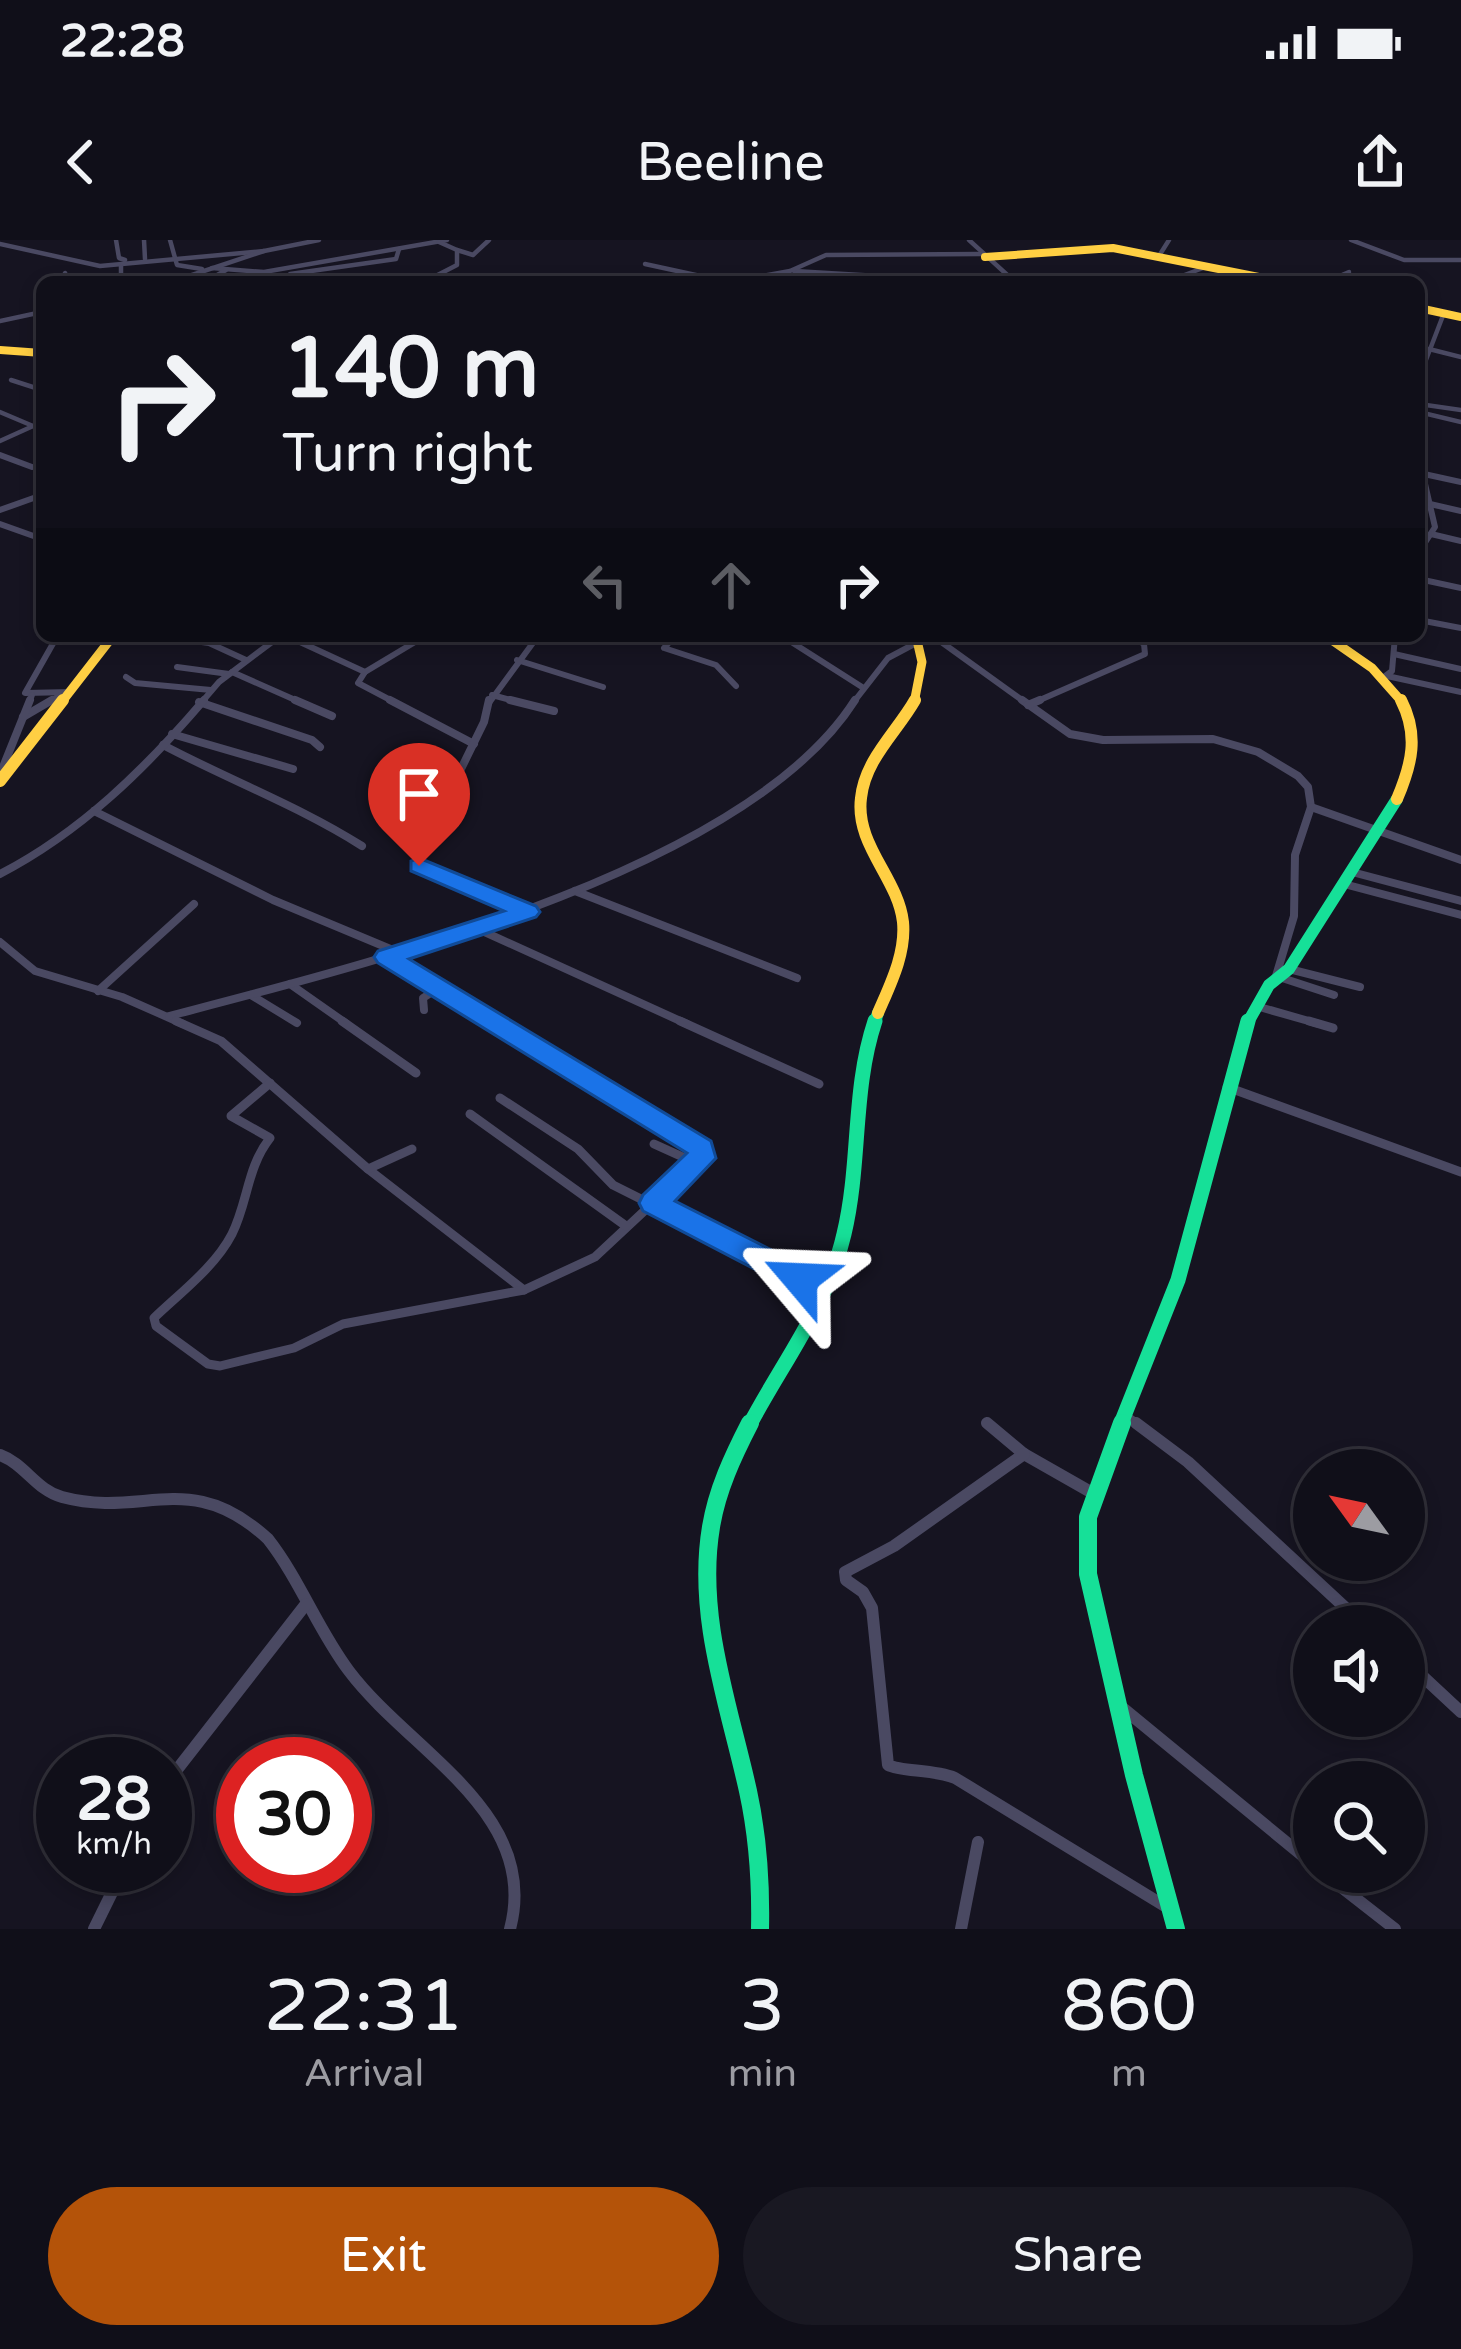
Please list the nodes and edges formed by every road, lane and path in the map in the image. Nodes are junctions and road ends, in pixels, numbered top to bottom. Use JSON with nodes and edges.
{"nodes":[{"id":1,"x":116,"y":240,"type":"edge"},
{"id":2,"x":144,"y":240,"type":"edge"},
{"id":3,"x":170,"y":240,"type":"edge"},
{"id":4,"x":218,"y":240,"type":"edge"},
{"id":5,"x":319,"y":240,"type":"edge"},
{"id":6,"x":489,"y":240,"type":"edge"},
{"id":7,"x":969,"y":240,"type":"edge"},
{"id":8,"x":1169,"y":240,"type":"edge"},
{"id":9,"x":1351,"y":240,"type":"edge"},
{"id":10,"x":443,"y":241,"type":"edge"},
{"id":11,"x":0,"y":244,"type":"edge"},
{"id":12,"x":297,"y":244,"type":"junction"},
{"id":13,"x":251,"y":249,"type":"junction"},
{"id":14,"x":399,"y":249,"type":"junction"},
{"id":15,"x":457,"y":250,"type":"junction"},
{"id":16,"x":264,"y":251,"type":"junction"},
{"id":17,"x":222,"y":252,"type":"junction"},
{"id":18,"x":983,"y":256,"type":"junction"},
{"id":19,"x":1159,"y":256,"type":"junction"},
{"id":20,"x":172,"y":258,"type":"junction"},
{"id":21,"x":1461,"y":260,"type":"edge"},
{"id":22,"x":142,"y":261,"type":"junction"},
{"id":23,"x":645,"y":263,"type":"dead end"},
{"id":24,"x":121,"y":266,"type":"junction"},
{"id":25,"x":1203,"y":268,"type":"junction"},
{"id":26,"x":210,"y":269,"type":"junction"},
{"id":27,"x":226,"y":271,"type":"junction"},
{"id":28,"x":790,"y":271,"type":"junction"},
{"id":29,"x":1349,"y":272,"type":"dead end"},
{"id":30,"x":65,"y":273,"type":"dead end"},
{"id":31,"x":242,"y":273,"type":"junction"},
{"id":32,"x":304,"y":274,"type":"joint"},
{"id":33,"x":66,"y":276,"type":"edge"},
{"id":34,"x":100,"y":276,"type":"edge"},
{"id":35,"x":122,"y":276,"type":"edge"},
{"id":36,"x":189,"y":276,"type":"edge"},
{"id":37,"x":216,"y":276,"type":"edge"},
{"id":38,"x":436,"y":276,"type":"edge"},
{"id":39,"x":702,"y":276,"type":"edge"},
{"id":40,"x":779,"y":276,"type":"edge"},
{"id":41,"x":844,"y":276,"type":"edge"},
{"id":42,"x":1005,"y":276,"type":"edge"},
{"id":43,"x":1182,"y":276,"type":"edge"},
{"id":44,"x":1249,"y":276,"type":"edge"},
{"id":45,"x":1340,"y":276,"type":"edge"},
{"id":46,"x":1425,"y":309,"type":"edge"},
{"id":47,"x":36,"y":313,"type":"edge"},
{"id":48,"x":1444,"y":314,"type":"junction"},
{"id":49,"x":1461,"y":317,"type":"edge"},
{"id":50,"x":0,"y":321,"type":"edge"},
{"id":51,"x":0,"y":350,"type":"edge"},
{"id":52,"x":1429,"y":350,"type":"junction"},
{"id":53,"x":36,"y":353,"type":"edge"},
{"id":54,"x":1461,"y":357,"type":"edge"},
{"id":55,"x":1425,"y":361,"type":"edge"},
{"id":56,"x":11,"y":380,"type":"dead end"},
{"id":57,"x":36,"y":388,"type":"edge"},
{"id":58,"x":1425,"y":408,"type":"edge"},
{"id":59,"x":1425,"y":410,"type":"edge"},
{"id":60,"x":1461,"y":410,"type":"edge"},
{"id":61,"x":0,"y":412,"type":"edge"},
{"id":62,"x":1461,"y":422,"type":"edge"},
{"id":63,"x":36,"y":425,"type":"edge"},
{"id":64,"x":33,"y":426,"type":"junction"},
{"id":65,"x":0,"y":441,"type":"edge"},
{"id":66,"x":0,"y":455,"type":"edge"},
{"id":67,"x":32,"y":467,"type":"dead end"},
{"id":68,"x":1425,"y":468,"type":"edge"},
{"id":69,"x":1461,"y":482,"type":"edge"},
{"id":70,"x":1425,"y":483,"type":"edge"},
{"id":71,"x":36,"y":497,"type":"edge"},
{"id":72,"x":1430,"y":504,"type":"junction"},
{"id":73,"x":0,"y":509,"type":"edge"},
{"id":74,"x":1461,"y":511,"type":"edge"},
{"id":75,"x":0,"y":524,"type":"edge"},
{"id":76,"x":1431,"y":534,"type":"junction"},
{"id":77,"x":36,"y":537,"type":"edge"},
{"id":78,"x":1461,"y":541,"type":"edge"},
{"id":79,"x":1425,"y":543,"type":"edge"},
{"id":80,"x":1425,"y":580,"type":"edge"},
{"id":81,"x":1461,"y":588,"type":"edge"},
{"id":82,"x":1425,"y":621,"type":"edge"},
{"id":83,"x":1461,"y":628,"type":"edge"},
{"id":84,"x":55,"y":642,"type":"edge"},
{"id":85,"x":108,"y":642,"type":"edge"},
{"id":86,"x":202,"y":642,"type":"edge"},
{"id":87,"x":274,"y":642,"type":"edge"},
{"id":88,"x":297,"y":642,"type":"edge"},
{"id":89,"x":415,"y":642,"type":"edge"},
{"id":90,"x":533,"y":642,"type":"edge"},
{"id":91,"x":670,"y":642,"type":"edge"},
{"id":92,"x":791,"y":642,"type":"edge"},
{"id":93,"x":914,"y":642,"type":"edge"},
{"id":94,"x":924,"y":642,"type":"edge"},
{"id":95,"x":929,"y":642,"type":"edge"},
{"id":96,"x":1141,"y":642,"type":"edge"},
{"id":97,"x":1335,"y":642,"type":"edge"},
{"id":98,"x":1395,"y":642,"type":"edge"},
{"id":99,"x":1394,"y":654,"type":"junction"},
{"id":100,"x":246,"y":660,"type":"junction"},
{"id":101,"x":518,"y":660,"type":"junction"},
{"id":102,"x":177,"y":667,"type":"dead end"},
{"id":103,"x":1461,"y":669,"type":"edge"},
{"id":104,"x":364,"y":672,"type":"junction"},
{"id":105,"x":230,"y":673,"type":"junction"},
{"id":106,"x":1385,"y":676,"type":"junction"},
{"id":107,"x":126,"y":677,"type":"dead end"},
{"id":108,"x":736,"y":686,"type":"dead end"},
{"id":109,"x":603,"y":687,"type":"dead end"},
{"id":110,"x":862,"y":687,"type":"junction"},
{"id":111,"x":211,"y":690,"type":"junction"},
{"id":112,"x":68,"y":692,"type":"junction"},
{"id":113,"x":1461,"y":692,"type":"edge"},
{"id":114,"x":32,"y":695,"type":"junction"},
{"id":115,"x":492,"y":695,"type":"junction"},
{"id":116,"x":199,"y":701,"type":"junction"},
{"id":117,"x":1028,"y":705,"type":"junction"},
{"id":118,"x":554,"y":711,"type":"dead end"},
{"id":119,"x":332,"y":716,"type":"dead end"},
{"id":120,"x":22,"y":718,"type":"junction"},
{"id":121,"x":172,"y":734,"type":"junction"},
{"id":122,"x":474,"y":743,"type":"junction"},
{"id":123,"x":163,"y":745,"type":"junction"},
{"id":124,"x":320,"y":747,"type":"dead end"},
{"id":125,"x":293,"y":769,"type":"dead end"},
{"id":126,"x":3,"y":777,"type":"edge"},
{"id":127,"x":1311,"y":807,"type":"junction"},
{"id":128,"x":94,"y":811,"type":"junction"},
{"id":129,"x":1380,"y":832,"type":"junction"},
{"id":130,"x":362,"y":846,"type":"dead end"},
{"id":131,"x":1461,"y":860,"type":"edge"},
{"id":132,"x":0,"y":874,"type":"edge"},
{"id":133,"x":1348,"y":878,"type":"junction"},
{"id":134,"x":575,"y":891,"type":"junction"},
{"id":135,"x":1461,"y":901,"type":"edge"},
{"id":136,"x":194,"y":904,"type":"dead end"},
{"id":137,"x":527,"y":912,"type":"junction"},
{"id":138,"x":1461,"y":915,"type":"edge"},
{"id":139,"x":478,"y":929,"type":"junction"},
{"id":140,"x":0,"y":943,"type":"edge"},
{"id":141,"x":400,"y":953,"type":"junction"},
{"id":142,"x":387,"y":957,"type":"junction"},
{"id":143,"x":1283,"y":972,"type":"junction"},
{"id":144,"x":797,"y":977,"type":"dead end"},
{"id":145,"x":290,"y":984,"type":"junction"},
{"id":146,"x":440,"y":987,"type":"junction"},
{"id":147,"x":1360,"y":987,"type":"dead end"},
{"id":148,"x":98,"y":991,"type":"junction"},
{"id":149,"x":251,"y":995,"type":"junction"},
{"id":150,"x":1334,"y":995,"type":"dead end"},
{"id":151,"x":1256,"y":1006,"type":"junction"},
{"id":152,"x":424,"y":1010,"type":"dead end"},
{"id":153,"x":170,"y":1016,"type":"junction"},
{"id":154,"x":297,"y":1023,"type":"dead end"},
{"id":155,"x":1333,"y":1028,"type":"dead end"},
{"id":156,"x":416,"y":1073,"type":"dead end"},
{"id":157,"x":271,"y":1083,"type":"junction"},
{"id":158,"x":820,"y":1084,"type":"dead end"},
{"id":159,"x":1227,"y":1087,"type":"junction"},
{"id":160,"x":500,"y":1098,"type":"dead end"},
{"id":161,"x":470,"y":1114,"type":"dead end"},
{"id":162,"x":654,"y":1144,"type":"dead end"},
{"id":163,"x":412,"y":1149,"type":"dead end"},
{"id":164,"x":695,"y":1163,"type":"junction"},
{"id":165,"x":368,"y":1169,"type":"junction"},
{"id":166,"x":1461,"y":1172,"type":"edge"},
{"id":167,"x":654,"y":1203,"type":"junction"},
{"id":168,"x":626,"y":1226,"type":"junction"},
{"id":169,"x":524,"y":1290,"type":"junction"},
{"id":170,"x":809,"y":1319,"type":"junction"},
{"id":171,"x":1126,"y":1416,"type":"junction"},
{"id":172,"x":986,"y":1423,"type":"dead end"},
{"id":173,"x":1024,"y":1454,"type":"junction"},
{"id":174,"x":0,"y":1456,"type":"edge"},
{"id":175,"x":1096,"y":1495,"type":"junction"},
{"id":176,"x":306,"y":1604,"type":"junction"},
{"id":177,"x":1342,"y":1605,"type":"edge"},
{"id":178,"x":1425,"y":1679,"type":"edge"},
{"id":179,"x":1118,"y":1703,"type":"junction"},
{"id":180,"x":1461,"y":1712,"type":"edge"},
{"id":181,"x":192,"y":1750,"type":"edge"},
{"id":182,"x":978,"y":1842,"type":"dead end"},
{"id":183,"x":1293,"y":1848,"type":"edge"},
{"id":184,"x":111,"y":1893,"type":"edge"},
{"id":185,"x":1349,"y":1893,"type":"edge"},
{"id":186,"x":1168,"y":1908,"type":"junction"},
{"id":187,"x":94,"y":1929,"type":"edge"},
{"id":188,"x":510,"y":1929,"type":"edge"},
{"id":189,"x":760,"y":1929,"type":"edge"},
{"id":190,"x":961,"y":1929,"type":"edge"},
{"id":191,"x":1176,"y":1929,"type":"edge"},
{"id":192,"x":1395,"y":1929,"type":"edge"}],
"edges":[{"from":1,"to":22,"type":"street"},
{"from":2,"to":22,"type":"street"},
{"from":3,"to":20,"type":"street"},
{"from":4,"to":17,"type":"street"},
{"from":5,"to":12,"type":"street"},
{"from":6,"to":15,"type":"street"},
{"from":7,"to":18,"type":"street"},
{"from":8,"to":19,"type":"street"},
{"from":9,"to":21,"type":"street"},
{"from":10,"to":14,"type":"street"},
{"from":10,"to":15,"type":"street"},
{"from":11,"to":22,"type":"street"},
{"from":12,"to":13,"type":"street"},
{"from":12,"to":16,"type":"street"},
{"from":13,"to":16,"type":"street"},
{"from":13,"to":17,"type":"street"},
{"from":14,"to":31,"type":"street"},
{"from":14,"to":32,"type":"street"},
{"from":15,"to":38,"type":"street"},
{"from":16,"to":26,"type":"street"},
{"from":17,"to":20,"type":"street"},
{"from":18,"to":19,"type":"street"},
{"from":18,"to":28,"type":"street"},
{"from":18,"to":42,"type":"street"},
{"from":19,"to":25,"type":"street"},
{"from":20,"to":22,"type":"street"},
{"from":20,"to":26,"type":"street"},
{"from":22,"to":24,"type":"street"},
{"from":23,"to":39,"type":"street"},
{"from":24,"to":34,"type":"street"},
{"from":24,"to":35,"type":"street"},
{"from":25,"to":43,"type":"street"},
{"from":25,"to":44,"type":"street"},
{"from":26,"to":27,"type":"street"},
{"from":26,"to":36,"type":"street"},
{"from":27,"to":31,"type":"street"},
{"from":27,"to":37,"type":"street"},
{"from":28,"to":40,"type":"street"},
{"from":28,"to":41,"type":"street"},
{"from":29,"to":45,"type":"street"},
{"from":30,"to":33,"type":"street"},
{"from":31,"to":32,"type":"street"},
{"from":46,"to":48,"type":"street"},
{"from":47,"to":50,"type":"street"},
{"from":48,"to":49,"type":"street"},
{"from":48,"to":52,"type":"street"},
{"from":51,"to":53,"type":"street"},
{"from":52,"to":54,"type":"street"},
{"from":52,"to":55,"type":"street"},
{"from":56,"to":57,"type":"street"},
{"from":58,"to":60,"type":"street"},
{"from":59,"to":62,"type":"street"},
{"from":61,"to":64,"type":"street"},
{"from":63,"to":64,"type":"street"},
{"from":64,"to":65,"type":"street"},
{"from":66,"to":67,"type":"street"},
{"from":68,"to":69,"type":"street"},
{"from":70,"to":72,"type":"street"},
{"from":71,"to":73,"type":"street"},
{"from":72,"to":74,"type":"street"},
{"from":72,"to":76,"type":"street"},
{"from":75,"to":77,"type":"street"},
{"from":76,"to":78,"type":"street"},
{"from":76,"to":79,"type":"street"},
{"from":80,"to":81,"type":"street"},
{"from":82,"to":83,"type":"street"},
{"from":84,"to":114,"type":"street"},
{"from":85,"to":112,"type":"street"},
{"from":86,"to":100,"type":"street"},
{"from":87,"to":100,"type":"street"},
{"from":88,"to":104,"type":"street"},
{"from":89,"to":104,"type":"street"},
{"from":90,"to":101,"type":"street"},
{"from":91,"to":108,"type":"street"},
{"from":92,"to":110,"type":"street"},
{"from":93,"to":110,"type":"street"},
{"from":94,"to":170,"type":"street"},
{"from":95,"to":117,"type":"street"},
{"from":96,"to":117,"type":"street"},
{"from":97,"to":106,"type":"street"},
{"from":98,"to":99,"type":"street"},
{"from":99,"to":103,"type":"street"},
{"from":99,"to":106,"type":"street"},
{"from":100,"to":105,"type":"street"},
{"from":101,"to":109,"type":"street"},
{"from":101,"to":115,"type":"street"},
{"from":102,"to":105,"type":"street"},
{"from":104,"to":122,"type":"street"},
{"from":105,"to":111,"type":"street"},
{"from":105,"to":119,"type":"street"},
{"from":106,"to":113,"type":"street"},
{"from":106,"to":129,"type":"street"},
{"from":107,"to":111,"type":"street"},
{"from":110,"to":134,"type":"street"},
{"from":111,"to":116,"type":"street"},
{"from":112,"to":114,"type":"street"},
{"from":112,"to":120,"type":"street"},
{"from":112,"to":126,"type":"street"},
{"from":114,"to":120,"type":"street"},
{"from":115,"to":118,"type":"street"},
{"from":115,"to":122,"type":"street"},
{"from":116,"to":121,"type":"street"},
{"from":116,"to":124,"type":"street"},
{"from":117,"to":127,"type":"street"},
{"from":120,"to":126,"type":"street"},
{"from":121,"to":123,"type":"street"},
{"from":121,"to":125,"type":"street"},
{"from":122,"to":137,"type":"street"},
{"from":123,"to":128,"type":"street"},
{"from":123,"to":130,"type":"street"},
{"from":127,"to":129,"type":"street"},
{"from":127,"to":143,"type":"street"},
{"from":128,"to":132,"type":"street"},
{"from":128,"to":141,"type":"street"},
{"from":129,"to":131,"type":"street"},
{"from":129,"to":133,"type":"street"},
{"from":133,"to":135,"type":"street"},
{"from":133,"to":138,"type":"street"},
{"from":133,"to":143,"type":"street"},
{"from":134,"to":137,"type":"street"},
{"from":134,"to":144,"type":"street"},
{"from":136,"to":148,"type":"street"},
{"from":137,"to":139,"type":"street"},
{"from":139,"to":141,"type":"street"},
{"from":139,"to":158,"type":"street"},
{"from":140,"to":148,"type":"street"},
{"from":141,"to":142,"type":"street"},
{"from":142,"to":145,"type":"street"},
{"from":142,"to":146,"type":"street"},
{"from":143,"to":147,"type":"street"},
{"from":143,"to":150,"type":"street"},
{"from":143,"to":151,"type":"street"},
{"from":145,"to":149,"type":"street"},
{"from":145,"to":156,"type":"street"},
{"from":146,"to":152,"type":"street"},
{"from":146,"to":164,"type":"street"},
{"from":148,"to":153,"type":"street"},
{"from":149,"to":153,"type":"street"},
{"from":149,"to":154,"type":"street"},
{"from":151,"to":155,"type":"street"},
{"from":151,"to":159,"type":"street"},
{"from":153,"to":157,"type":"street"},
{"from":157,"to":165,"type":"street"},
{"from":157,"to":169,"type":"street"},
{"from":159,"to":166,"type":"street"},
{"from":159,"to":171,"type":"street"},
{"from":160,"to":167,"type":"street"},
{"from":161,"to":168,"type":"street"},
{"from":162,"to":164,"type":"street"},
{"from":163,"to":165,"type":"street"},
{"from":164,"to":167,"type":"street"},
{"from":165,"to":169,"type":"street"},
{"from":167,"to":168,"type":"street"},
{"from":167,"to":170,"type":"street"},
{"from":168,"to":169,"type":"street"},
{"from":170,"to":189,"type":"street"},
{"from":171,"to":175,"type":"street"},
{"from":171,"to":177,"type":"street"},
{"from":172,"to":173,"type":"street"},
{"from":173,"to":175,"type":"street"},
{"from":173,"to":186,"type":"street"},
{"from":174,"to":176,"type":"street"},
{"from":175,"to":179,"type":"street"},
{"from":176,"to":181,"type":"street"},
{"from":176,"to":188,"type":"street"},
{"from":178,"to":180,"type":"street"},
{"from":179,"to":183,"type":"street"},
{"from":179,"to":186,"type":"street"},
{"from":182,"to":190,"type":"street"},
{"from":184,"to":187,"type":"street"},
{"from":185,"to":192,"type":"street"},
{"from":186,"to":191,"type":"street"}]}
